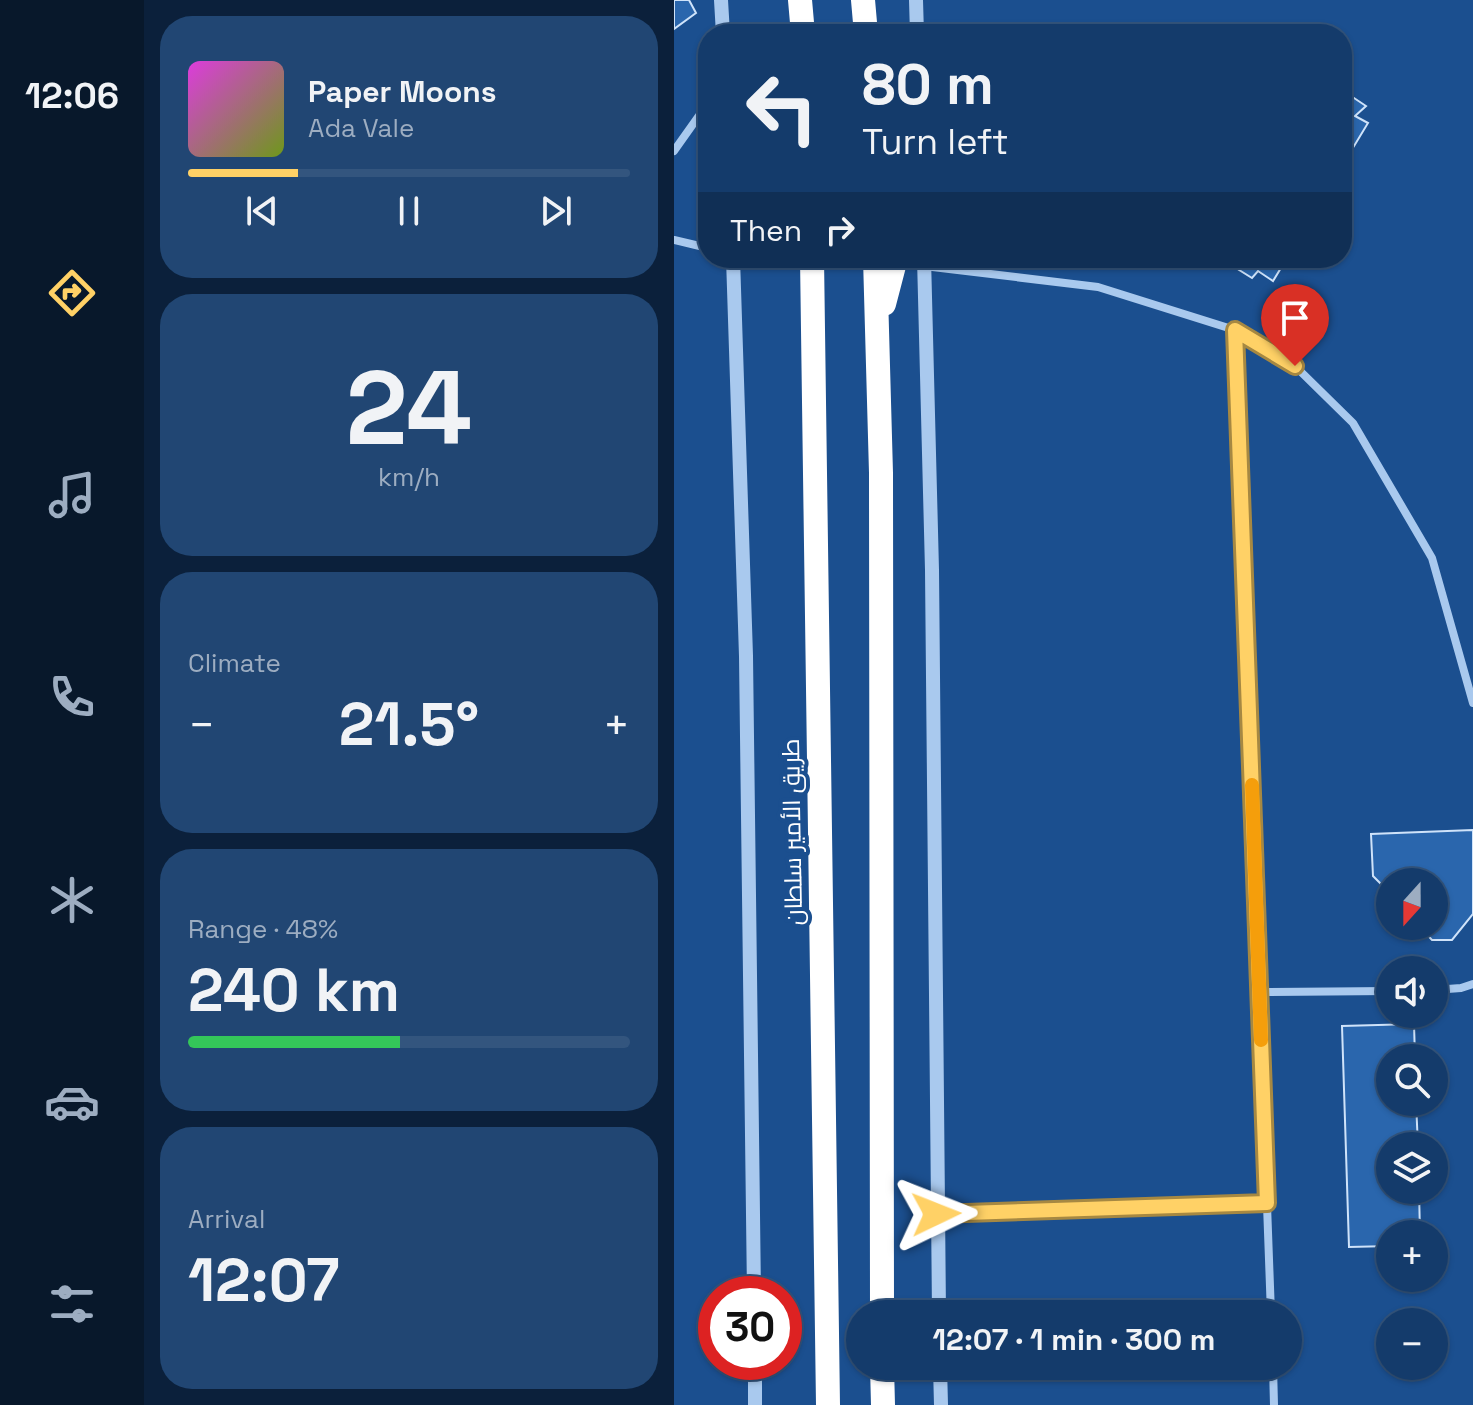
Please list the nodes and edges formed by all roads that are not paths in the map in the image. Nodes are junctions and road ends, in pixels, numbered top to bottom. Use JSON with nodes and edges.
{"nodes":[{"id":1,"x":721,"y":0,"type":"edge"},
{"id":2,"x":800,"y":0,"type":"edge"},
{"id":3,"x":863,"y":0,"type":"edge"},
{"id":4,"x":916,"y":0,"type":"edge"},
{"id":5,"x":722,"y":24,"type":"edge"},
{"id":6,"x":802,"y":24,"type":"edge"},
{"id":7,"x":865,"y":24,"type":"edge"},
{"id":8,"x":917,"y":24,"type":"edge"},
{"id":9,"x":698,"y":117,"type":"edge"},
{"id":10,"x":674,"y":151,"type":"edge"},
{"id":11,"x":674,"y":240,"type":"edge"},
{"id":12,"x":698,"y":246,"type":"edge"},
{"id":13,"x":733,"y":268,"type":"edge"},
{"id":14,"x":812,"y":268,"type":"edge"},
{"id":15,"x":875,"y":268,"type":"edge"},
{"id":16,"x":893,"y":268,"type":"edge"},
{"id":17,"x":924,"y":268,"type":"edge"},
{"id":18,"x":966,"y":268,"type":"edge"},
{"id":19,"x":877,"y":330,"type":"junction"},
{"id":20,"x":1235,"y":330,"type":"junction"},
{"id":21,"x":1473,"y":703,"type":"edge"},
{"id":22,"x":1473,"y":984,"type":"edge"},
{"id":23,"x":1448,"y":989,"type":"edge"},
{"id":24,"x":1376,"y":991,"type":"edge"},
{"id":25,"x":1259,"y":992,"type":"junction"},
{"id":26,"x":1267,"y":1203,"type":"junction"},
{"id":27,"x":936,"y":1214,"type":"junction"},
{"id":28,"x":754,"y":1276,"type":"edge"},
{"id":29,"x":882,"y":1300,"type":"edge"},
{"id":30,"x":939,"y":1300,"type":"edge"},
{"id":31,"x":1270,"y":1300,"type":"edge"},
{"id":32,"x":755,"y":1380,"type":"edge"},
{"id":33,"x":882,"y":1380,"type":"edge"},
{"id":34,"x":940,"y":1380,"type":"edge"},
{"id":35,"x":1273,"y":1380,"type":"edge"},
{"id":36,"x":755,"y":1405,"type":"edge"},
{"id":37,"x":828,"y":1405,"type":"edge"},
{"id":38,"x":883,"y":1405,"type":"edge"},
{"id":39,"x":941,"y":1405,"type":"edge"},
{"id":40,"x":1274,"y":1405,"type":"edge"}],
"edges":[{"from":1,"to":5,"type":"street"},
{"from":2,"to":6,"type":"highway"},
{"from":3,"to":7,"type":"highway"},
{"from":4,"to":8,"type":"street"},
{"from":9,"to":10,"type":"street"},
{"from":11,"to":12,"type":"street"},
{"from":13,"to":28,"type":"street"},
{"from":14,"to":37,"type":"highway","name":"طريق الأمير سلطان"},
{"from":15,"to":19,"type":"highway"},
{"from":16,"to":19,"type":"highway"},
{"from":17,"to":27,"type":"street"},
{"from":18,"to":20,"type":"street"},
{"from":19,"to":29,"type":"highway"},
{"from":20,"to":21,"type":"street"},
{"from":20,"to":25,"type":"street"},
{"from":22,"to":23,"type":"street"},
{"from":24,"to":25,"type":"street"},
{"from":25,"to":26,"type":"street"},
{"from":26,"to":27,"type":"street"},
{"from":26,"to":31,"type":"street"},
{"from":27,"to":30,"type":"street"},
{"from":32,"to":36,"type":"street"},
{"from":33,"to":38,"type":"highway"},
{"from":34,"to":39,"type":"street"},
{"from":35,"to":40,"type":"street"}]}
